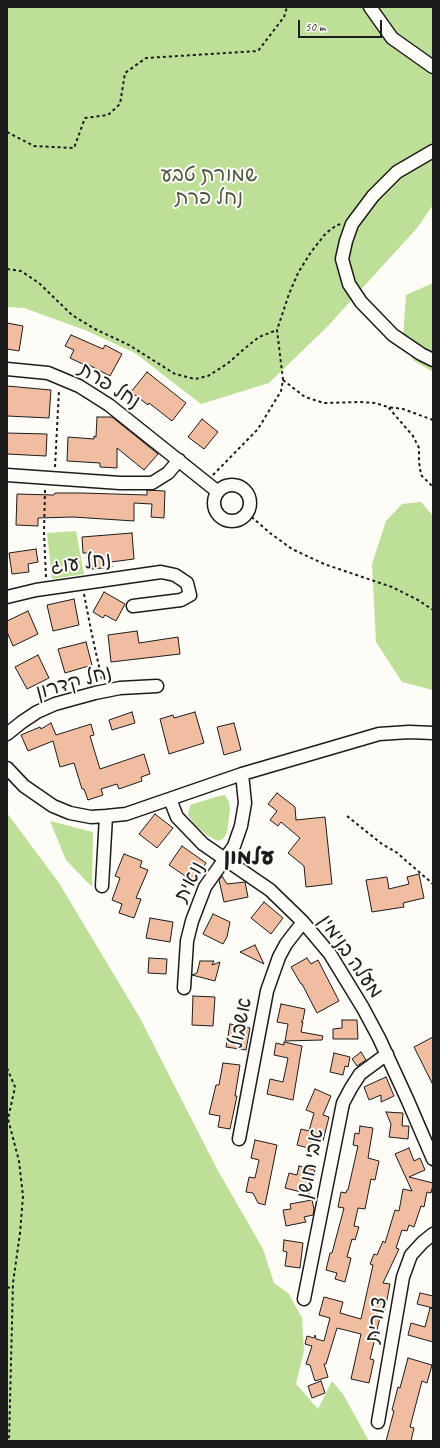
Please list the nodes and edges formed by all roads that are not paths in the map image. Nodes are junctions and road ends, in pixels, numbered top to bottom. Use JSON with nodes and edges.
{"nodes":[{"id":1,"x":370,"y":7,"type":"edge"},
{"id":2,"x":433,"y":67,"type":"edge"},
{"id":3,"x":433,"y":151,"type":"edge"},
{"id":4,"x":433,"y":360,"type":"edge"},
{"id":5,"x":7,"y":369,"type":"edge"},
{"id":6,"x":179,"y":460,"type":"junction"},
{"id":7,"x":7,"y":475,"type":"edge"},
{"id":8,"x":218,"y":492,"type":"junction"},
{"id":9,"x":7,"y":597,"type":"edge"},
{"id":10,"x":133,"y":606,"type":"dead end"},
{"id":11,"x":157,"y":686,"type":"dead end"},
{"id":12,"x":433,"y":733,"type":"edge"},
{"id":13,"x":7,"y":734,"type":"edge"},
{"id":14,"x":7,"y":768,"type":"edge"},
{"id":15,"x":242,"y":774,"type":"junction"},
{"id":16,"x":170,"y":799,"type":"junction"},
{"id":17,"x":106,"y":816,"type":"junction"},
{"id":18,"x":224,"y":859,"type":"junction"},
{"id":19,"x":102,"y":886,"type":"dead end"},
{"id":20,"x":303,"y":922,"type":"junction"},
{"id":21,"x":184,"y":988,"type":"dead end"},
{"id":22,"x":386,"y":1054,"type":"junction"},
{"id":23,"x":238,"y":1139,"type":"dead end"},
{"id":24,"x":433,"y":1159,"type":"edge"},
{"id":25,"x":433,"y":1234,"type":"edge"},
{"id":26,"x":304,"y":1299,"type":"dead end"},
{"id":27,"x":378,"y":1422,"type":"dead end"}],
"edges":[{"from":1,"to":2,"type":"street"},
{"from":3,"to":4,"type":"street"},
{"from":5,"to":6,"type":"street","name":"נחל פרת"},
{"from":6,"to":7,"type":"street"},
{"from":6,"to":8,"type":"street","name":"נחל פרת"},
{"from":8,"to":8,"type":"street"},
{"from":9,"to":10,"type":"street","name":"נחל עוג"},
{"from":11,"to":13,"type":"street","name":"נחל קדרון"},
{"from":12,"to":15,"type":"street"},
{"from":14,"to":17,"type":"street"},
{"from":15,"to":16,"type":"street"},
{"from":15,"to":18,"type":"street","name":"נואית"},
{"from":16,"to":17,"type":"street"},
{"from":16,"to":18,"type":"street","name":"מעלה בנימין"},
{"from":17,"to":19,"type":"street"},
{"from":18,"to":20,"type":"street","name":"מעלה בנימין"},
{"from":18,"to":21,"type":"street","name":"נואית"},
{"from":20,"to":22,"type":"street","name":"מעלה בנימין"},
{"from":20,"to":23,"type":"street","name":"אשבול"},
{"from":22,"to":24,"type":"street","name":"מעלה בנימין"},
{"from":22,"to":26,"type":"street","name":"אבי חושן"},
{"from":25,"to":27,"type":"street","name":"צורית"}]}
